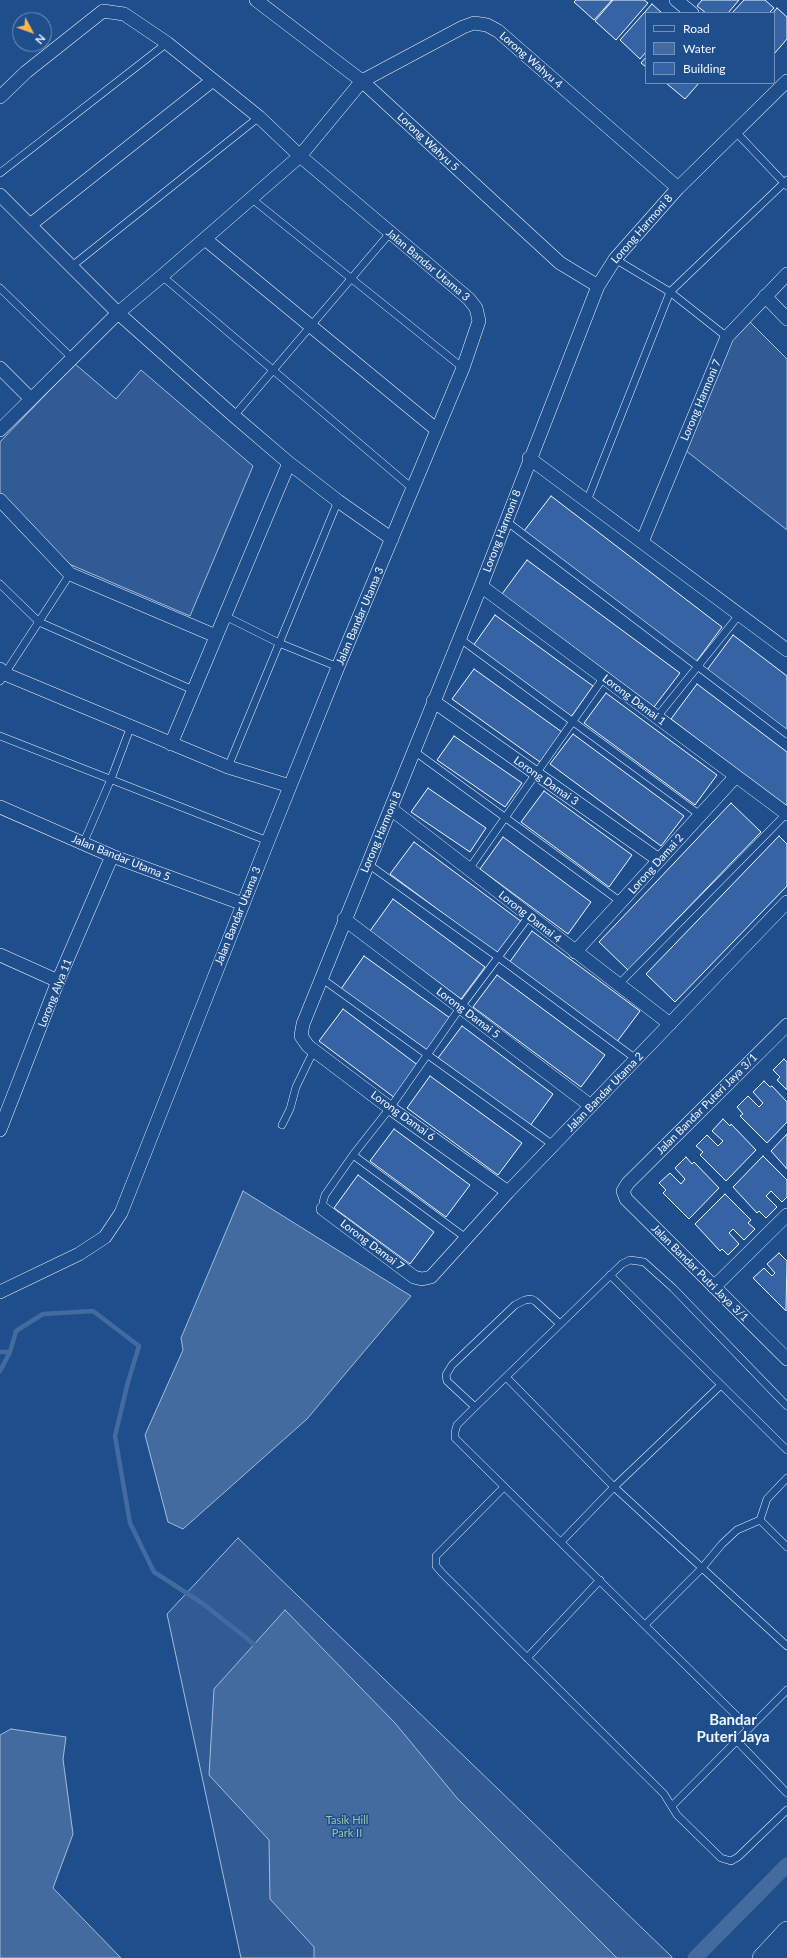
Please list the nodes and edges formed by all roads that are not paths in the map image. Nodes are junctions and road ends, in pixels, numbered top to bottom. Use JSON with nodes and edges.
{"nodes":[{"id":1,"x":256,"y":0,"type":"edge"},
{"id":2,"x":676,"y":0,"type":"edge"},
{"id":3,"x":691,"y":12,"type":"edge"},
{"id":4,"x":167,"y":43,"type":"junction"},
{"id":5,"x":213,"y":80,"type":"junction"},
{"id":6,"x":362,"y":81,"type":"junction"},
{"id":7,"x":781,"y":81,"type":"edge"},
{"id":8,"x":0,"y":97,"type":"edge"},
{"id":9,"x":259,"y":117,"type":"junction"},
{"id":10,"x":736,"y":132,"type":"junction"},
{"id":11,"x":300,"y":156,"type":"junction"},
{"id":12,"x":0,"y":173,"type":"edge"},
{"id":13,"x":786,"y":183,"type":"edge"},
{"id":14,"x":678,"y":188,"type":"junction"},
{"id":15,"x":0,"y":195,"type":"edge"},
{"id":16,"x":252,"y":199,"type":"junction"},
{"id":17,"x":30,"y":225,"type":"junction"},
{"id":18,"x":390,"y":234,"type":"junction"},
{"id":19,"x":205,"y":239,"type":"junction"},
{"id":20,"x":615,"y":259,"type":"junction"},
{"id":21,"x":72,"y":266,"type":"junction"},
{"id":22,"x":787,"y":274,"type":"edge"},
{"id":23,"x":162,"y":276,"type":"junction"},
{"id":24,"x":351,"y":279,"type":"junction"},
{"id":25,"x":598,"y":286,"type":"junction"},
{"id":26,"x":0,"y":288,"type":"edge"},
{"id":27,"x":670,"y":292,"type":"junction"},
{"id":28,"x":765,"y":296,"type":"junction"},
{"id":29,"x":118,"y":312,"type":"junction"},
{"id":30,"x":787,"y":320,"type":"edge"},
{"id":31,"x":311,"y":326,"type":"junction"},
{"id":32,"x":727,"y":337,"type":"junction"},
{"id":33,"x":72,"y":358,"type":"junction"},
{"id":34,"x":0,"y":368,"type":"edge"},
{"id":35,"x":463,"y":368,"type":"junction"},
{"id":36,"x":272,"y":370,"type":"junction"},
{"id":37,"x":31,"y":399,"type":"junction"},
{"id":38,"x":234,"y":416,"type":"junction"},
{"id":39,"x":0,"y":430,"type":"edge"},
{"id":40,"x":437,"y":430,"type":"junction"},
{"id":41,"x":529,"y":458,"type":"junction"},
{"id":42,"x":290,"y":463,"type":"junction"},
{"id":43,"x":412,"y":488,"type":"junction"},
{"id":44,"x":0,"y":500,"type":"edge"},
{"id":45,"x":338,"y":501,"type":"junction"},
{"id":46,"x":587,"y":501,"type":"junction"},
{"id":47,"x":506,"y":521,"type":"junction"},
{"id":48,"x":392,"y":539,"type":"junction"},
{"id":49,"x":642,"y":542,"type":"junction"},
{"id":50,"x":70,"y":574,"type":"junction"},
{"id":51,"x":0,"y":584,"type":"edge"},
{"id":52,"x":481,"y":586,"type":"junction"},
{"id":53,"x":740,"y":615,"type":"junction"},
{"id":54,"x":225,"y":616,"type":"junction"},
{"id":55,"x":39,"y":622,"type":"junction"},
{"id":56,"x":216,"y":636,"type":"junction"},
{"id":57,"x":459,"y":638,"type":"junction"},
{"id":58,"x":279,"y":643,"type":"junction"},
{"id":59,"x":787,"y":650,"type":"edge"},
{"id":60,"x":697,"y":666,"type":"junction"},
{"id":61,"x":338,"y":667,"type":"junction"},
{"id":62,"x":2,"y":674,"type":"edge"},
{"id":63,"x":604,"y":677,"type":"junction"},
{"id":64,"x":193,"y":690,"type":"junction"},
{"id":65,"x":433,"y":701,"type":"junction"},
{"id":66,"x":657,"y":717,"type":"junction"},
{"id":67,"x":573,"y":722,"type":"junction"},
{"id":68,"x":131,"y":726,"type":"junction"},
{"id":69,"x":787,"y":734,"type":"edge"},
{"id":70,"x":0,"y":736,"type":"edge"},
{"id":71,"x":171,"y":744,"type":"junction"},
{"id":72,"x":414,"y":751,"type":"junction"},
{"id":73,"x":228,"y":767,"type":"junction"},
{"id":74,"x":536,"y":774,"type":"junction"},
{"id":75,"x":736,"y":776,"type":"junction"},
{"id":76,"x":111,"y":780,"type":"junction"},
{"id":77,"x":290,"y":786,"type":"junction"},
{"id":78,"x":0,"y":807,"type":"edge"},
{"id":79,"x":391,"y":809,"type":"junction"},
{"id":80,"x":787,"y":814,"type":"edge"},
{"id":81,"x":700,"y":815,"type":"junction"},
{"id":82,"x":505,"y":818,"type":"junction"},
{"id":83,"x":268,"y":841,"type":"junction"},
{"id":84,"x":83,"y":844,"type":"junction"},
{"id":85,"x":112,"y":856,"type":"junction"},
{"id":86,"x":659,"y":860,"type":"junction"},
{"id":87,"x":368,"y":864,"type":"junction"},
{"id":88,"x":469,"y":869,"type":"junction"},
{"id":89,"x":621,"y":902,"type":"junction"},
{"id":90,"x":787,"y":902,"type":"edge"},
{"id":91,"x":243,"y":904,"type":"junction"},
{"id":92,"x":529,"y":916,"type":"junction"},
{"id":93,"x":344,"y":919,"type":"junction"},
{"id":94,"x":575,"y":952,"type":"junction"},
{"id":95,"x":0,"y":955,"type":"edge"},
{"id":96,"x":498,"y":957,"type":"junction"},
{"id":97,"x":321,"y":978,"type":"junction"},
{"id":98,"x":58,"y":981,"type":"junction"},
{"id":99,"x":618,"y":985,"type":"junction"},
{"id":100,"x":460,"y":1008,"type":"junction"},
{"id":101,"x":670,"y":1024,"type":"junction"},
{"id":102,"x":787,"y":1025,"type":"edge"},
{"id":103,"x":301,"y":1036,"type":"joint"},
{"id":104,"x":314,"y":1050,"type":"junction"},
{"id":105,"x":427,"y":1055,"type":"junction"},
{"id":106,"x":636,"y":1059,"type":"junction"},
{"id":107,"x":591,"y":1106,"type":"junction"},
{"id":108,"x":390,"y":1108,"type":"junction"},
{"id":109,"x":282,"y":1125,"type":"dead end"},
{"id":110,"x":0,"y":1130,"type":"edge"},
{"id":111,"x":553,"y":1145,"type":"junction"},
{"id":112,"x":353,"y":1155,"type":"junction"},
{"id":113,"x":628,"y":1183,"type":"joint"},
{"id":114,"x":508,"y":1192,"type":"junction"},
{"id":115,"x":323,"y":1209,"type":"joint"},
{"id":116,"x":787,"y":1215,"type":"edge"},
{"id":117,"x":466,"y":1238,"type":"junction"},
{"id":118,"x":610,"y":1275,"type":"junction"},
{"id":119,"x":422,"y":1279,"type":"joint"},
{"id":120,"x":714,"y":1287,"type":"junction"},
{"id":121,"x":0,"y":1292,"type":"edge"},
{"id":122,"x":560,"y":1324,"type":"junction"},
{"id":123,"x":787,"y":1359,"type":"edge"},
{"id":124,"x":506,"y":1377,"type":"junction"},
{"id":125,"x":721,"y":1385,"type":"junction"},
{"id":126,"x":787,"y":1406,"type":"edge"},
{"id":127,"x":475,"y":1407,"type":"junction"},
{"id":128,"x":787,"y":1450,"type":"edge"},
{"id":129,"x":787,"y":1478,"type":"edge"},
{"id":130,"x":504,"y":1487,"type":"junction"},
{"id":131,"x":614,"y":1487,"type":"junction"},
{"id":132,"x":760,"y":1520,"type":"junction"},
{"id":133,"x":561,"y":1542,"type":"junction"},
{"id":134,"x":787,"y":1547,"type":"edge"},
{"id":135,"x":702,"y":1568,"type":"junction"},
{"id":136,"x":600,"y":1580,"type":"junction"},
{"id":137,"x":645,"y":1625,"type":"junction"},
{"id":138,"x":787,"y":1646,"type":"edge"},
{"id":139,"x":527,"y":1658,"type":"junction"},
{"id":140,"x":787,"y":1690,"type":"edge"},
{"id":141,"x":749,"y":1728,"type":"junction"},
{"id":142,"x":737,"y":1741,"type":"junction"},
{"id":143,"x":787,"y":1793,"type":"edge"},
{"id":144,"x":672,"y":1806,"type":"junction"},
{"id":145,"x":787,"y":1810,"type":"edge"},
{"id":146,"x":787,"y":1931,"type":"edge"},
{"id":147,"x":787,"y":1952,"type":"edge"},
{"id":148,"x":762,"y":1958,"type":"edge"},
{"id":149,"x":781,"y":1958,"type":"edge"}],
"edges":[{"from":1,"to":6,"type":"street","name":"Lorong Wahyu 5"},
{"from":2,"to":3,"type":"street"},
{"from":4,"to":5,"type":"street","name":"Jalan Bandar Utama 3"},
{"from":4,"to":8,"type":"street","name":"Jalan Bandar Utama 3"},
{"from":4,"to":12,"type":"lane"},
{"from":5,"to":9,"type":"street","name":"Jalan Bandar Utama 3"},
{"from":5,"to":17,"type":"street"},
{"from":6,"to":11,"type":"street"},
{"from":6,"to":14,"type":"street","name":"Lorong Wahyu 4"},
{"from":6,"to":25,"type":"street","name":"Lorong Wahyu 5"},
{"from":7,"to":10,"type":"street","name":"Lorong Harmoni 8"},
{"from":9,"to":11,"type":"street","name":"Jalan Bandar Utama 3"},
{"from":9,"to":21,"type":"lane"},
{"from":10,"to":13,"type":"lane"},
{"from":10,"to":14,"type":"street","name":"Lorong Harmoni 8"},
{"from":11,"to":16,"type":"street"},
{"from":11,"to":18,"type":"street","name":"Jalan Bandar Utama 3"},
{"from":13,"to":27,"type":"lane"},
{"from":14,"to":20,"type":"street","name":"Lorong Harmoni 8"},
{"from":15,"to":17,"type":"street"},
{"from":16,"to":19,"type":"street"},
{"from":16,"to":24,"type":"lane"},
{"from":17,"to":21,"type":"street"},
{"from":18,"to":24,"type":"lane"},
{"from":18,"to":35,"type":"street","name":"Jalan Bandar Utama 3"},
{"from":19,"to":23,"type":"street"},
{"from":19,"to":31,"type":"street"},
{"from":20,"to":25,"type":"street","name":"Lorong Harmoni 8"},
{"from":20,"to":27,"type":"lane"},
{"from":21,"to":29,"type":"street"},
{"from":22,"to":28,"type":"street","name":"Lorong Harmoni 7"},
{"from":23,"to":29,"type":"street"},
{"from":23,"to":36,"type":"lane"},
{"from":24,"to":31,"type":"lane"},
{"from":24,"to":35,"type":"lane"},
{"from":25,"to":41,"type":"street","name":"Lorong Harmoni 8"},
{"from":26,"to":33,"type":"lane"},
{"from":27,"to":32,"type":"lane"},
{"from":27,"to":46,"type":"lane"},
{"from":28,"to":30,"type":"street"},
{"from":28,"to":32,"type":"street","name":"Lorong Harmoni 7"},
{"from":29,"to":33,"type":"street"},
{"from":29,"to":38,"type":"street"},
{"from":31,"to":36,"type":"lane"},
{"from":31,"to":40,"type":"street"},
{"from":32,"to":49,"type":"street","name":"Lorong Harmoni 7"},
{"from":33,"to":37,"type":"street"},
{"from":34,"to":37,"type":"street"},
{"from":35,"to":40,"type":"street","name":"Jalan Bandar Utama 3"},
{"from":36,"to":38,"type":"lane"},
{"from":36,"to":43,"type":"lane"},
{"from":37,"to":39,"type":"street"},
{"from":38,"to":42,"type":"street"},
{"from":40,"to":43,"type":"street","name":"Jalan Bandar Utama 3"},
{"from":41,"to":46,"type":"street"},
{"from":41,"to":47,"type":"street","name":"Lorong Harmoni 8"},
{"from":42,"to":45,"type":"street"},
{"from":42,"to":54,"type":"street"},
{"from":43,"to":48,"type":"street","name":"Jalan Bandar Utama 3"},
{"from":44,"to":50,"type":"street"},
{"from":45,"to":48,"type":"street"},
{"from":45,"to":58,"type":"lane"},
{"from":46,"to":49,"type":"street"},
{"from":47,"to":52,"type":"street","name":"Lorong Harmoni 8"},
{"from":47,"to":60,"type":"lane"},
{"from":48,"to":61,"type":"street","name":"Jalan Bandar Utama 3"},
{"from":49,"to":53,"type":"street"},
{"from":50,"to":55,"type":"lane"},
{"from":50,"to":56,"type":"street"},
{"from":51,"to":55,"type":"lane"},
{"from":52,"to":57,"type":"street","name":"Lorong Harmoni 8"},
{"from":52,"to":63,"type":"street","name":"Lorong Damai 1"},
{"from":53,"to":59,"type":"street"},
{"from":53,"to":60,"type":"lane"},
{"from":54,"to":56,"type":"street"},
{"from":54,"to":58,"type":"lane"},
{"from":55,"to":62,"type":"lane"},
{"from":55,"to":64,"type":"lane"},
{"from":56,"to":64,"type":"street"},
{"from":57,"to":65,"type":"street","name":"Lorong Harmoni 8"},
{"from":57,"to":67,"type":"lane"},
{"from":58,"to":61,"type":"lane"},
{"from":58,"to":73,"type":"lane"},
{"from":60,"to":66,"type":"lane"},
{"from":60,"to":69,"type":"lane"},
{"from":61,"to":77,"type":"street","name":"Jalan Bandar Utama 3"},
{"from":62,"to":68,"type":"street"},
{"from":63,"to":66,"type":"street","name":"Lorong Damai 1"},
{"from":63,"to":67,"type":"lane"},
{"from":64,"to":71,"type":"street"},
{"from":65,"to":72,"type":"street","name":"Lorong Harmoni 8"},
{"from":65,"to":74,"type":"street","name":"Lorong Damai 3"},
{"from":66,"to":75,"type":"street","name":"Lorong Damai 1"},
{"from":67,"to":74,"type":"lane"},
{"from":67,"to":81,"type":"lane"},
{"from":68,"to":71,"type":"street"},
{"from":68,"to":76,"type":"lane"},
{"from":70,"to":76,"type":"lane"},
{"from":71,"to":73,"type":"street"},
{"from":72,"to":79,"type":"street","name":"Lorong Harmoni 8"},
{"from":72,"to":82,"type":"lane"},
{"from":73,"to":77,"type":"street"},
{"from":74,"to":82,"type":"lane"},
{"from":74,"to":86,"type":"street","name":"Lorong Damai 3"},
{"from":75,"to":80,"type":"street","name":"Lorong Damai 1"},
{"from":75,"to":81,"type":"street","name":"Lorong Damai 2"},
{"from":76,"to":83,"type":"lane"},
{"from":76,"to":84,"type":"lane"},
{"from":77,"to":83,"type":"street","name":"Jalan Bandar Utama 3"},
{"from":78,"to":84,"type":"street","name":"Jalan Bandar Utama 5"},
{"from":79,"to":87,"type":"street","name":"Lorong Harmoni 8"},
{"from":79,"to":88,"type":"street","name":"Lorong Damai 4"},
{"from":80,"to":99,"type":"lane"},
{"from":81,"to":86,"type":"street","name":"Lorong Damai 2"},
{"from":82,"to":88,"type":"lane"},
{"from":82,"to":89,"type":"lane"},
{"from":83,"to":91,"type":"street","name":"Jalan Bandar Utama 3"},
{"from":84,"to":85,"type":"street","name":"Jalan Bandar Utama 5"},
{"from":85,"to":91,"type":"street","name":"Jalan Bandar Utama 5"},
{"from":85,"to":98,"type":"street","name":"Lorong Alya 11"},
{"from":86,"to":89,"type":"street","name":"Lorong Damai 2"},
{"from":87,"to":93,"type":"street","name":"Lorong Harmoni 8"},
{"from":87,"to":96,"type":"lane"},
{"from":88,"to":92,"type":"street","name":"Lorong Damai 4"},
{"from":89,"to":94,"type":"street","name":"Lorong Damai 2"},
{"from":90,"to":101,"type":"street","name":"Jalan Bandar Utama 2"},
{"from":91,"to":121,"type":"street","name":"Jalan Bandar Utama 3"},
{"from":92,"to":94,"type":"street","name":"Lorong Damai 4"},
{"from":92,"to":96,"type":"lane"},
{"from":93,"to":97,"type":"street","name":"Lorong Harmoni 8"},
{"from":93,"to":100,"type":"street","name":"Lorong Damai 5"},
{"from":94,"to":99,"type":"street","name":"Lorong Damai 4"},
{"from":95,"to":98,"type":"street"},
{"from":96,"to":100,"type":"lane"},
{"from":96,"to":106,"type":"lane"},
{"from":97,"to":103,"type":"street","name":"Lorong Harmoni 8"},
{"from":97,"to":105,"type":"lane"},
{"from":98,"to":110,"type":"street","name":"Lorong Alya 11"},
{"from":99,"to":101,"type":"street","name":"Lorong Damai 4"},
{"from":100,"to":105,"type":"lane"},
{"from":100,"to":107,"type":"street","name":"Lorong Damai 5"},
{"from":101,"to":106,"type":"street","name":"Jalan Bandar Utama 2"},
{"from":102,"to":113,"type":"street","name":"Jalan Bandar Puteri Jaya 3/1"},
{"from":103,"to":104,"type":"street","name":"Lorong Damai 6"},
{"from":104,"to":108,"type":"street","name":"Lorong Damai 6"},
{"from":104,"to":109,"type":"lane"},
{"from":105,"to":108,"type":"lane"},
{"from":105,"to":111,"type":"lane"},
{"from":106,"to":107,"type":"street","name":"Jalan Bandar Utama 2"},
{"from":107,"to":111,"type":"street","name":"Jalan Bandar Utama 2"},
{"from":108,"to":112,"type":"lane"},
{"from":108,"to":114,"type":"street","name":"Lorong Damai 6"},
{"from":111,"to":114,"type":"street","name":"Jalan Bandar Utama 2"},
{"from":112,"to":115,"type":"lane"},
{"from":112,"to":117,"type":"lane"},
{"from":113,"to":120,"type":"street","name":"Jalan Bandar Putri Jaya 3/1"},
{"from":114,"to":117,"type":"street","name":"Jalan Bandar Utama 2"},
{"from":115,"to":119,"type":"street","name":"Lorong Damai 7"},
{"from":116,"to":120,"type":"street"},
{"from":117,"to":119,"type":"street","name":"Jalan Bandar Utama 2"},
{"from":118,"to":122,"type":"lane"},
{"from":118,"to":125,"type":"lane"},
{"from":118,"to":126,"type":"lane"},
{"from":120,"to":123,"type":"street","name":"Jalan Bandar Putri Jaya 3/1"},
{"from":122,"to":124,"type":"lane"},
{"from":122,"to":127,"type":"lane"},
{"from":124,"to":127,"type":"lane"},
{"from":124,"to":131,"type":"lane"},
{"from":125,"to":128,"type":"lane"},
{"from":125,"to":131,"type":"lane"},
{"from":127,"to":130,"type":"lane"},
{"from":129,"to":132,"type":"lane"},
{"from":130,"to":133,"type":"lane"},
{"from":130,"to":139,"type":"lane"},
{"from":131,"to":133,"type":"lane"},
{"from":131,"to":135,"type":"lane"},
{"from":132,"to":134,"type":"lane"},
{"from":132,"to":135,"type":"lane"},
{"from":133,"to":136,"type":"lane"},
{"from":135,"to":137,"type":"lane"},
{"from":135,"to":138,"type":"lane"},
{"from":136,"to":137,"type":"lane"},
{"from":136,"to":139,"type":"lane"},
{"from":137,"to":141,"type":"lane"},
{"from":139,"to":144,"type":"lane"},
{"from":140,"to":141,"type":"lane"},
{"from":141,"to":142,"type":"lane"},
{"from":142,"to":143,"type":"lane"},
{"from":142,"to":144,"type":"lane"},
{"from":144,"to":145,"type":"lane"},
{"from":146,"to":148,"type":"street"},
{"from":147,"to":149,"type":"street"}]}
